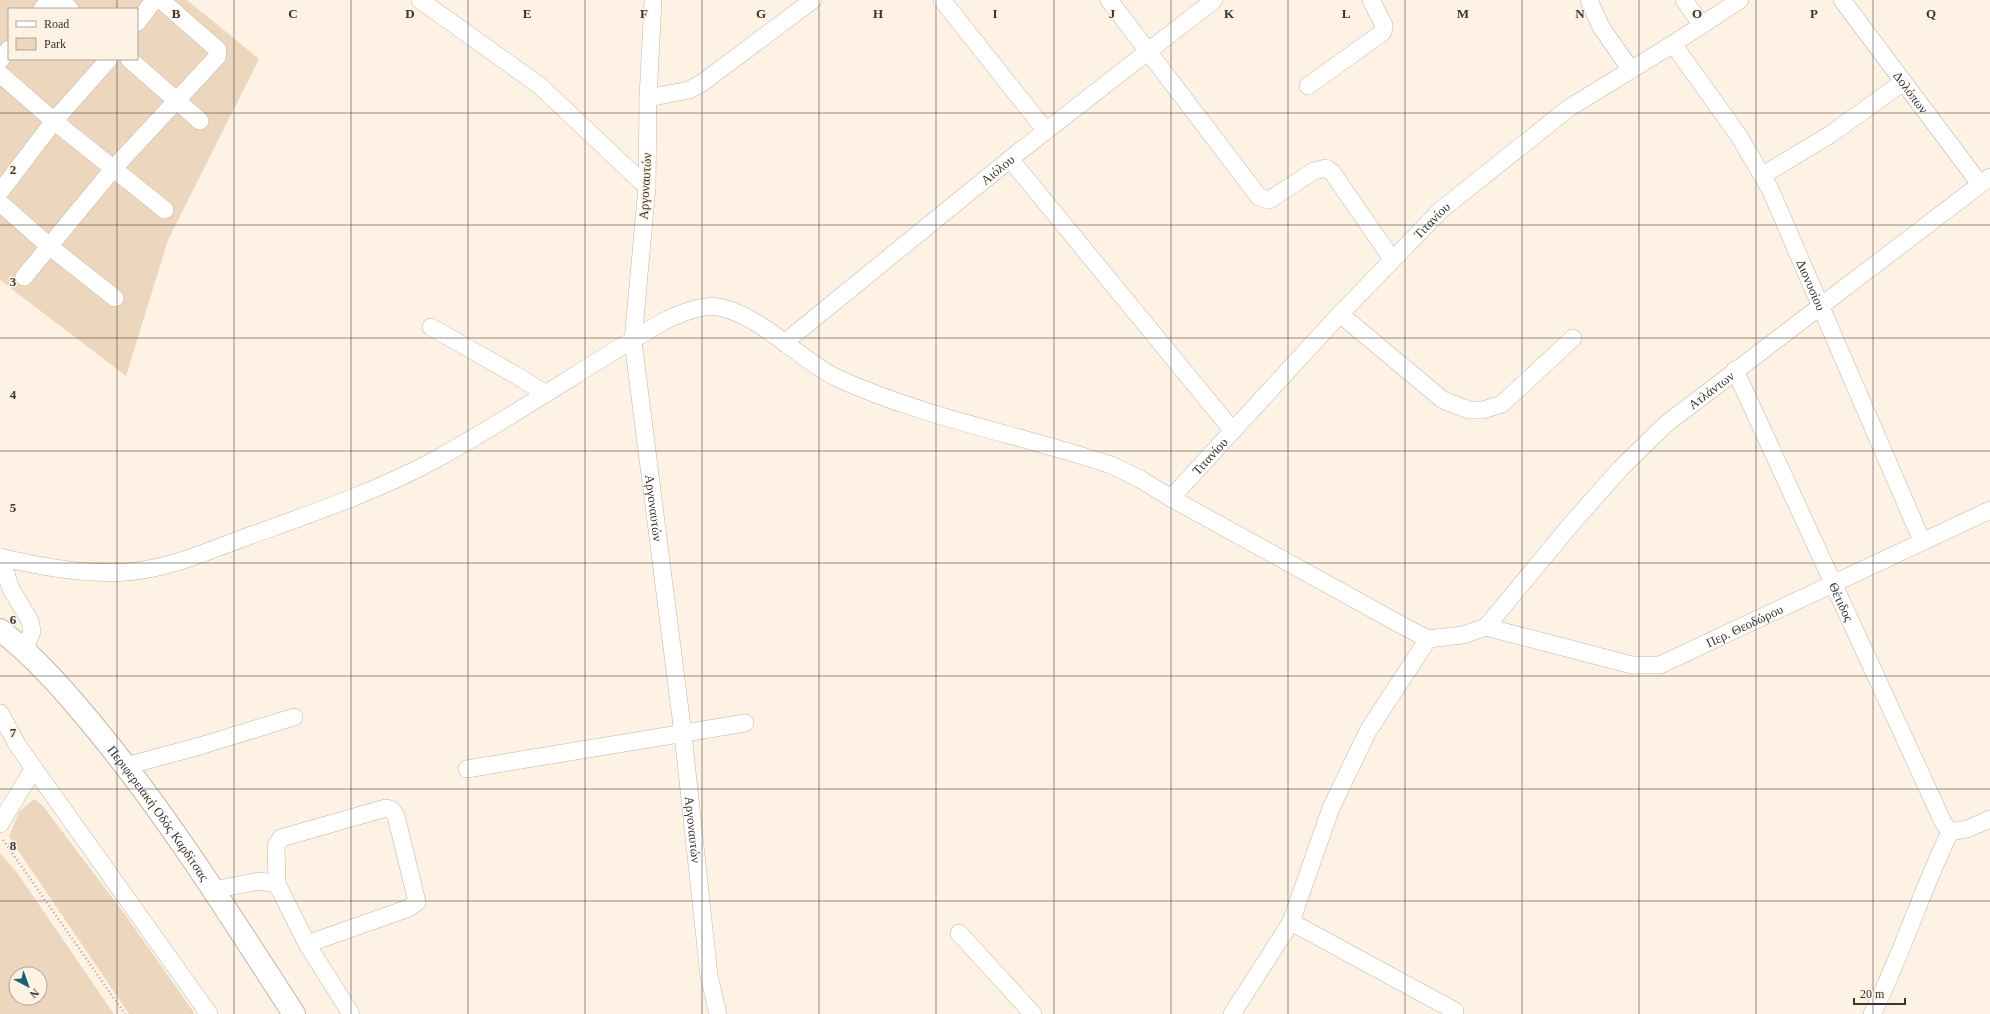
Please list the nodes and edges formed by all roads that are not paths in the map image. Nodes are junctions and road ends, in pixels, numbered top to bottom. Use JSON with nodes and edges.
{"nodes":[{"id":1,"x":50,"y":0,"type":"edge"},
{"id":2,"x":60,"y":0,"type":"edge"},
{"id":3,"x":154,"y":0,"type":"edge"},
{"id":4,"x":161,"y":0,"type":"edge"},
{"id":5,"x":420,"y":0,"type":"edge"},
{"id":6,"x":653,"y":0,"type":"edge"},
{"id":7,"x":813,"y":0,"type":"edge"},
{"id":8,"x":942,"y":0,"type":"edge"},
{"id":9,"x":1109,"y":0,"type":"edge"},
{"id":10,"x":1214,"y":0,"type":"edge"},
{"id":11,"x":1371,"y":0,"type":"edge"},
{"id":12,"x":1589,"y":0,"type":"edge"},
{"id":13,"x":1684,"y":0,"type":"edge"},
{"id":14,"x":1740,"y":0,"type":"edge"},
{"id":15,"x":1842,"y":0,"type":"edge"},
{"id":16,"x":43,"y":8,"type":"edge"},
{"id":17,"x":69,"y":8,"type":"edge"},
{"id":18,"x":138,"y":22,"type":"edge"},
{"id":19,"x":1702,"y":25,"type":"junction"},
{"id":20,"x":1673,"y":44,"type":"junction"},
{"id":21,"x":8,"y":50,"type":"edge"},
{"id":22,"x":1148,"y":51,"type":"junction"},
{"id":23,"x":0,"y":60,"type":"edge"},
{"id":24,"x":108,"y":60,"type":"edge"},
{"id":25,"x":130,"y":60,"type":"edge"},
{"id":26,"x":1631,"y":70,"type":"junction"},
{"id":27,"x":0,"y":74,"type":"edge"},
{"id":28,"x":1902,"y":82,"type":"junction"},
{"id":29,"x":1308,"y":86,"type":"dead end"},
{"id":30,"x":648,"y":98,"type":"junction"},
{"id":31,"x":176,"y":100,"type":"junction"},
{"id":32,"x":54,"y":121,"type":"junction"},
{"id":33,"x":200,"y":121,"type":"dead end"},
{"id":34,"x":1046,"y":131,"type":"junction"},
{"id":35,"x":1010,"y":159,"type":"junction"},
{"id":36,"x":113,"y":169,"type":"junction"},
{"id":37,"x":1763,"y":175,"type":"junction"},
{"id":38,"x":1985,"y":180,"type":"edge"},
{"id":39,"x":647,"y":187,"type":"junction"},
{"id":40,"x":0,"y":192,"type":"edge"},
{"id":41,"x":0,"y":203,"type":"edge"},
{"id":42,"x":165,"y":210,"type":"dead end"},
{"id":43,"x":49,"y":246,"type":"junction"},
{"id":44,"x":1392,"y":259,"type":"junction"},
{"id":45,"x":24,"y":277,"type":"dead end"},
{"id":46,"x":115,"y":298,"type":"dead end"},
{"id":47,"x":1821,"y":307,"type":"junction"},
{"id":48,"x":1340,"y":314,"type":"junction"},
{"id":49,"x":431,"y":326,"type":"dead end"},
{"id":50,"x":1573,"y":338,"type":"dead end"},
{"id":51,"x":632,"y":341,"type":"junction"},
{"id":52,"x":784,"y":343,"type":"junction"},
{"id":53,"x":1735,"y":370,"type":"junction"},
{"id":54,"x":546,"y":394,"type":"junction"},
{"id":55,"x":1233,"y":431,"type":"junction"},
{"id":56,"x":1171,"y":498,"type":"junction"},
{"id":57,"x":1990,"y":510,"type":"edge"},
{"id":58,"x":1922,"y":541,"type":"junction"},
{"id":59,"x":1,"y":557,"type":"edge"},
{"id":60,"x":1832,"y":584,"type":"junction"},
{"id":61,"x":1486,"y":627,"type":"junction"},
{"id":62,"x":0,"y":630,"type":"edge"},
{"id":63,"x":1428,"y":639,"type":"junction"},
{"id":64,"x":24,"y":652,"type":"junction"},
{"id":65,"x":0,"y":713,"type":"edge"},
{"id":66,"x":294,"y":717,"type":"dead end"},
{"id":67,"x":745,"y":723,"type":"dead end"},
{"id":68,"x":682,"y":734,"type":"junction"},
{"id":69,"x":126,"y":766,"type":"junction"},
{"id":70,"x":34,"y":768,"type":"junction"},
{"id":71,"x":467,"y":769,"type":"dead end"},
{"id":72,"x":1990,"y":819,"type":"edge"},
{"id":73,"x":0,"y":824,"type":"edge"},
{"id":74,"x":1950,"y":832,"type":"junction"},
{"id":75,"x":277,"y":884,"type":"junction"},
{"id":76,"x":213,"y":890,"type":"junction"},
{"id":77,"x":1291,"y":922,"type":"junction"},
{"id":78,"x":959,"y":933,"type":"dead end"},
{"id":79,"x":307,"y":944,"type":"junction"},
{"id":80,"x":1455,"y":1011,"type":"dead end"},
{"id":81,"x":209,"y":1014,"type":"edge"},
{"id":82,"x":294,"y":1014,"type":"edge"},
{"id":83,"x":352,"y":1014,"type":"edge"},
{"id":84,"x":718,"y":1014,"type":"edge"},
{"id":85,"x":1033,"y":1014,"type":"edge"},
{"id":86,"x":1232,"y":1014,"type":"edge"},
{"id":87,"x":1872,"y":1014,"type":"edge"}],
"edges":[{"from":1,"to":16,"type":"street"},
{"from":2,"to":17,"type":"street"},
{"from":3,"to":18,"type":"street"},
{"from":4,"to":31,"type":"street"},
{"from":5,"to":39,"type":"street"},
{"from":6,"to":30,"type":"street","name":"Αργοναυτών"},
{"from":7,"to":30,"type":"street"},
{"from":8,"to":34,"type":"street"},
{"from":9,"to":22,"type":"street"},
{"from":10,"to":22,"type":"street","name":"Αιόλου"},
{"from":11,"to":29,"type":"street"},
{"from":12,"to":26,"type":"street"},
{"from":13,"to":19,"type":"street"},
{"from":14,"to":19,"type":"street","name":"Τιτανίου"},
{"from":15,"to":28,"type":"street","name":"Δολόπων"},
{"from":19,"to":20,"type":"street","name":"Τιτανίου"},
{"from":20,"to":26,"type":"street","name":"Τιτανίου"},
{"from":20,"to":37,"type":"street","name":"Διονυσίου"},
{"from":21,"to":23,"type":"street"},
{"from":22,"to":34,"type":"street","name":"Αιόλου"},
{"from":22,"to":44,"type":"street"},
{"from":24,"to":32,"type":"street"},
{"from":25,"to":31,"type":"street"},
{"from":26,"to":44,"type":"street","name":"Τιτανίου"},
{"from":27,"to":32,"type":"street"},
{"from":28,"to":37,"type":"street"},
{"from":28,"to":38,"type":"street","name":"Δολόπων"},
{"from":30,"to":39,"type":"street","name":"Αργοναυτών"},
{"from":31,"to":33,"type":"street"},
{"from":31,"to":36,"type":"street"},
{"from":32,"to":36,"type":"street"},
{"from":32,"to":40,"type":"street"},
{"from":34,"to":35,"type":"street","name":"Αιόλου"},
{"from":35,"to":52,"type":"street","name":"Αιόλου"},
{"from":35,"to":55,"type":"street"},
{"from":36,"to":42,"type":"street"},
{"from":36,"to":43,"type":"street"},
{"from":37,"to":47,"type":"street","name":"Διονυσίου"},
{"from":38,"to":47,"type":"street","name":"Ατλάντων"},
{"from":39,"to":51,"type":"street","name":"Αργοναυτών"},
{"from":41,"to":43,"type":"street"},
{"from":43,"to":45,"type":"street"},
{"from":43,"to":46,"type":"street"},
{"from":44,"to":48,"type":"street","name":"Τιτανίου"},
{"from":47,"to":53,"type":"street","name":"Ατλάντων"},
{"from":47,"to":58,"type":"street","name":"Διονυσίου"},
{"from":48,"to":50,"type":"street"},
{"from":48,"to":55,"type":"street","name":"Τιτανίου"},
{"from":49,"to":54,"type":"street"},
{"from":51,"to":52,"type":"street"},
{"from":51,"to":54,"type":"street"},
{"from":51,"to":68,"type":"street","name":"Αργοναυτών"},
{"from":52,"to":56,"type":"street"},
{"from":53,"to":60,"type":"street","name":"Θέτιδος"},
{"from":53,"to":61,"type":"street","name":"Ατλάντων"},
{"from":54,"to":59,"type":"street"},
{"from":55,"to":56,"type":"street","name":"Τιτανίου"},
{"from":56,"to":63,"type":"street"},
{"from":57,"to":58,"type":"street","name":"Περ. Θεοδώρου"},
{"from":58,"to":60,"type":"street","name":"Περ. Θεοδώρου"},
{"from":59,"to":64,"type":"street"},
{"from":60,"to":61,"type":"street","name":"Περ. Θεοδώρου"},
{"from":60,"to":74,"type":"street","name":"Θέτιδος"},
{"from":61,"to":63,"type":"street"},
{"from":62,"to":64,"type":"main road","name":"Περιφερειακή Οδός Καρδίτσας"},
{"from":63,"to":77,"type":"street"},
{"from":64,"to":69,"type":"main road","name":"Περιφερειακή Οδός Καρδίτσας"},
{"from":65,"to":70,"type":"street"},
{"from":66,"to":69,"type":"street"},
{"from":67,"to":68,"type":"street"},
{"from":68,"to":71,"type":"street"},
{"from":68,"to":84,"type":"street","name":"Αργοναυτών"},
{"from":69,"to":76,"type":"main road","name":"Περιφερειακή Οδός Καρδίτσας"},
{"from":70,"to":73,"type":"street"},
{"from":70,"to":81,"type":"street"},
{"from":72,"to":74,"type":"street"},
{"from":74,"to":87,"type":"street"},
{"from":75,"to":76,"type":"street"},
{"from":75,"to":79,"type":"street"},
{"from":75,"to":79,"type":"street"},
{"from":76,"to":82,"type":"main road","name":"Περιφερειακή Οδός Καρδίτσας"},
{"from":77,"to":80,"type":"street"},
{"from":77,"to":86,"type":"street"},
{"from":78,"to":85,"type":"street"},
{"from":79,"to":83,"type":"street"}]}
